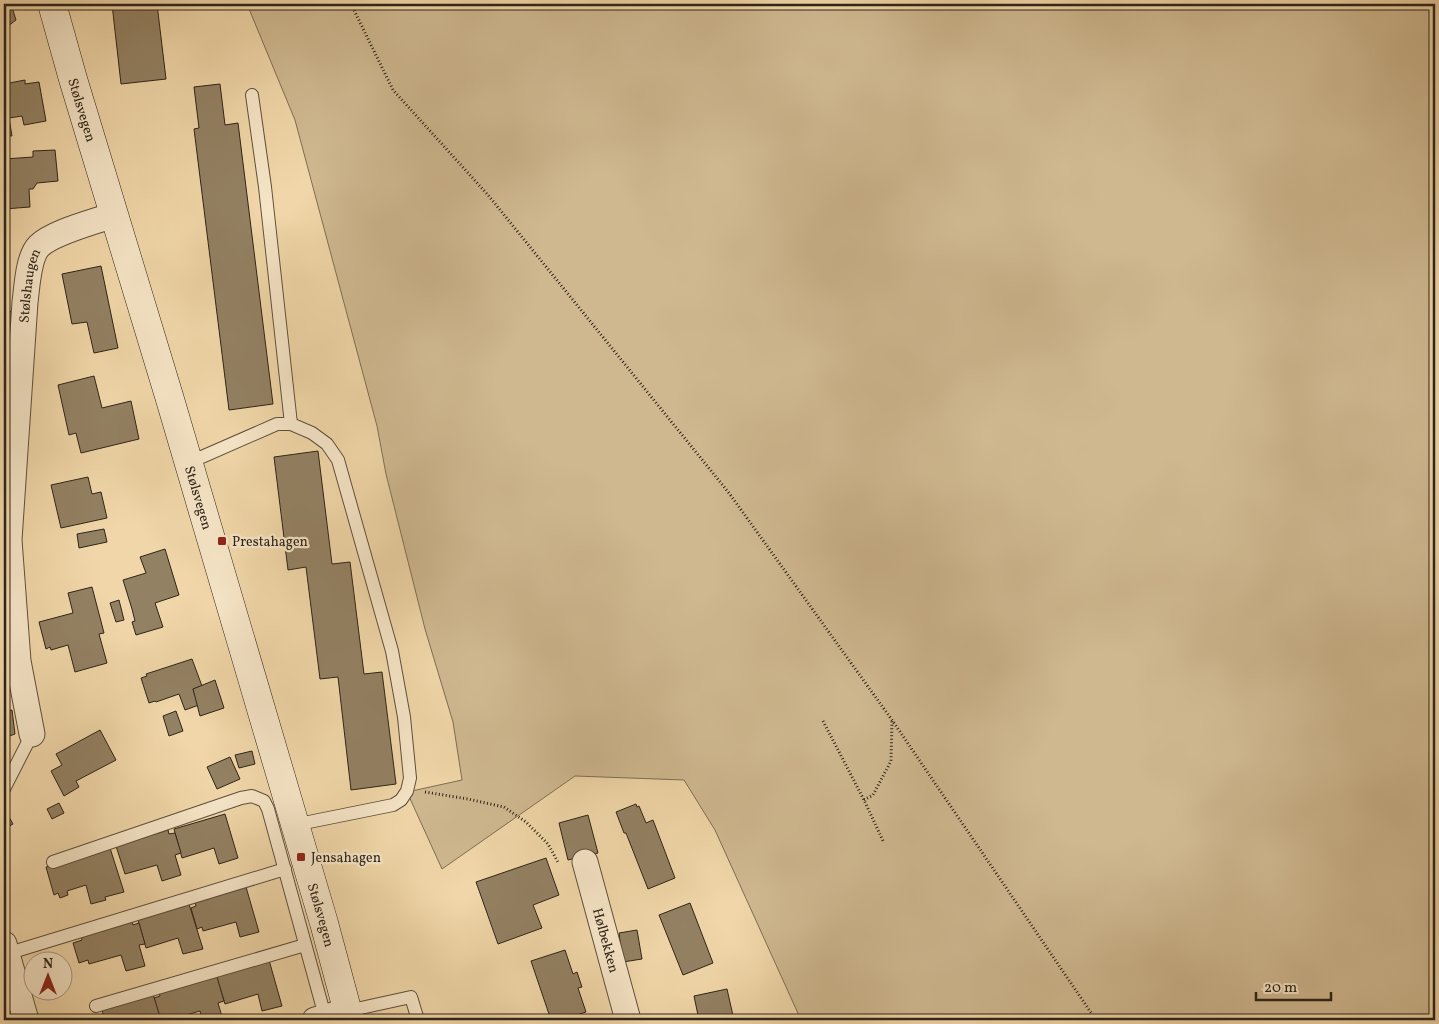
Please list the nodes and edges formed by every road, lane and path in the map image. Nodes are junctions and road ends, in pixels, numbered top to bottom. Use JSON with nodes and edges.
{"nodes":[{"id":1,"x":52,"y":4,"type":"edge"},
{"id":2,"x":351,"y":4,"type":"edge"},
{"id":3,"x":252,"y":95,"type":"dead end"},
{"id":4,"x":114,"y":216,"type":"junction"},
{"id":5,"x":291,"y":424,"type":"junction"},
{"id":6,"x":188,"y":463,"type":"junction"},
{"id":7,"x":892,"y":720,"type":"junction"},
{"id":8,"x":823,"y":722,"type":"dead end"},
{"id":9,"x":32,"y":734,"type":"joint"},
{"id":10,"x":4,"y":789,"type":"edge"},
{"id":11,"x":407,"y":791,"type":"junction"},
{"id":12,"x":864,"y":800,"type":"junction"},
{"id":13,"x":294,"y":825,"type":"junction"},
{"id":14,"x":884,"y":843,"type":"dead end"},
{"id":15,"x":53,"y":862,"type":"dead end"},
{"id":16,"x":573,"y":865,"type":"joint"},
{"id":17,"x":284,"y":869,"type":"junction"},
{"id":18,"x":305,"y":945,"type":"junction"},
{"id":19,"x":5,"y":949,"type":"edge"},
{"id":20,"x":96,"y":1006,"type":"dead end"},
{"id":21,"x":333,"y":1018,"type":"edge"},
{"id":22,"x":26,"y":1020,"type":"edge"},
{"id":23,"x":418,"y":1020,"type":"edge"},
{"id":24,"x":628,"y":1020,"type":"edge"},
{"id":25,"x":1096,"y":1020,"type":"edge"}],
"edges":[{"from":1,"to":4,"type":"street","name":"Stølsvegen"},
{"from":2,"to":7,"type":"path"},
{"from":3,"to":5,"type":"lane"},
{"from":4,"to":6,"type":"street","name":"Stølsvegen"},
{"from":4,"to":9,"type":"street","name":"Stølshaugen"},
{"from":5,"to":6,"type":"lane"},
{"from":5,"to":11,"type":"lane"},
{"from":6,"to":13,"type":"street","name":"Stølsvegen"},
{"from":7,"to":12,"type":"path"},
{"from":7,"to":25,"type":"path"},
{"from":8,"to":12,"type":"path"},
{"from":9,"to":10,"type":"lane"},
{"from":11,"to":13,"type":"lane"},
{"from":11,"to":16,"type":"path"},
{"from":12,"to":14,"type":"path"},
{"from":13,"to":21,"type":"street","name":"Stølsvegen"},
{"from":15,"to":17,"type":"lane"},
{"from":16,"to":24,"type":"street","name":"Hølbekken"},
{"from":17,"to":18,"type":"lane"},
{"from":17,"to":19,"type":"lane"},
{"from":18,"to":20,"type":"lane"},
{"from":18,"to":21,"type":"lane"},
{"from":19,"to":22,"type":"street"},
{"from":21,"to":23,"type":"lane"}]}
